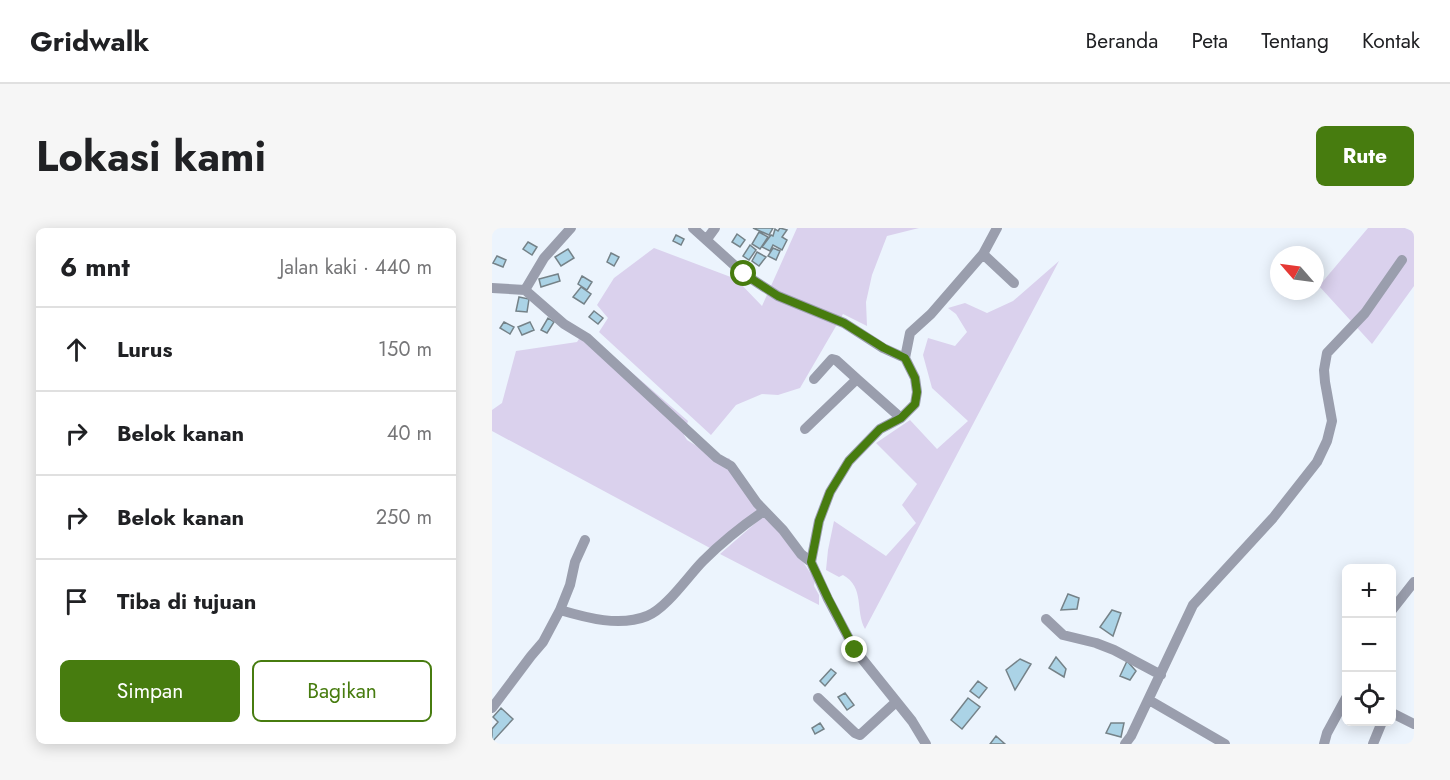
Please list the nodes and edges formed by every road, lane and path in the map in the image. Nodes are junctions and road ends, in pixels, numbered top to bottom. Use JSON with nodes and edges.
{"nodes":[{"id":1,"x":571,"y":228,"type":"edge"},
{"id":2,"x":693,"y":228,"type":"edge"},
{"id":3,"x":715,"y":228,"type":"edge"},
{"id":4,"x":997,"y":228,"type":"edge"},
{"id":5,"x":707,"y":239,"type":"junction"},
{"id":6,"x":983,"y":254,"type":"junction"},
{"id":7,"x":1402,"y":260,"type":"dead end"},
{"id":8,"x":1014,"y":283,"type":"dead end"},
{"id":9,"x":492,"y":288,"type":"edge"},
{"id":10,"x":525,"y":290,"type":"junction"},
{"id":11,"x":905,"y":358,"type":"junction"},
{"id":12,"x":814,"y":378,"type":"dead end"},
{"id":13,"x":857,"y":379,"type":"junction"},
{"id":14,"x":901,"y":418,"type":"junction"},
{"id":15,"x":805,"y":429,"type":"dead end"},
{"id":16,"x":764,"y":511,"type":"junction"},
{"id":17,"x":585,"y":540,"type":"dead end"},
{"id":18,"x":811,"y":562,"type":"junction"},
{"id":19,"x":1414,"y":582,"type":"edge"},
{"id":20,"x":1396,"y":605,"type":"edge"},
{"id":21,"x":560,"y":610,"type":"junction"},
{"id":22,"x":1046,"y":619,"type":"dead end"},
{"id":23,"x":1161,"y":675,"type":"junction"},
{"id":24,"x":818,"y":698,"type":"dead end"},
{"id":25,"x":1149,"y":700,"type":"junction"},
{"id":26,"x":896,"y":702,"type":"junction"},
{"id":27,"x":1342,"y":707,"type":"edge"},
{"id":28,"x":492,"y":708,"type":"edge"},
{"id":29,"x":1396,"y":715,"type":"edge"},
{"id":30,"x":1414,"y":724,"type":"edge"},
{"id":31,"x":1380,"y":726,"type":"edge"},
{"id":32,"x":926,"y":744,"type":"edge"},
{"id":33,"x":1125,"y":744,"type":"edge"},
{"id":34,"x":1225,"y":744,"type":"edge"},
{"id":35,"x":1323,"y":744,"type":"edge"},
{"id":36,"x":1372,"y":744,"type":"edge"}],
"edges":[{"from":1,"to":10,"type":"street"},
{"from":2,"to":5,"type":"street"},
{"from":3,"to":5,"type":"street"},
{"from":4,"to":6,"type":"street"},
{"from":5,"to":11,"type":"street"},
{"from":6,"to":8,"type":"street"},
{"from":6,"to":11,"type":"street"},
{"from":7,"to":23,"type":"street"},
{"from":9,"to":10,"type":"street"},
{"from":10,"to":16,"type":"street"},
{"from":11,"to":14,"type":"street"},
{"from":12,"to":13,"type":"street"},
{"from":13,"to":14,"type":"street"},
{"from":13,"to":15,"type":"street"},
{"from":14,"to":18,"type":"street"},
{"from":16,"to":18,"type":"street"},
{"from":16,"to":21,"type":"street"},
{"from":17,"to":21,"type":"street"},
{"from":18,"to":26,"type":"street"},
{"from":19,"to":20,"type":"street"},
{"from":21,"to":28,"type":"street"},
{"from":22,"to":23,"type":"street"},
{"from":23,"to":25,"type":"street"},
{"from":24,"to":26,"type":"street"},
{"from":25,"to":33,"type":"street"},
{"from":25,"to":34,"type":"street"},
{"from":26,"to":32,"type":"street"},
{"from":27,"to":35,"type":"street"},
{"from":29,"to":30,"type":"street"},
{"from":31,"to":36,"type":"street"}]}
